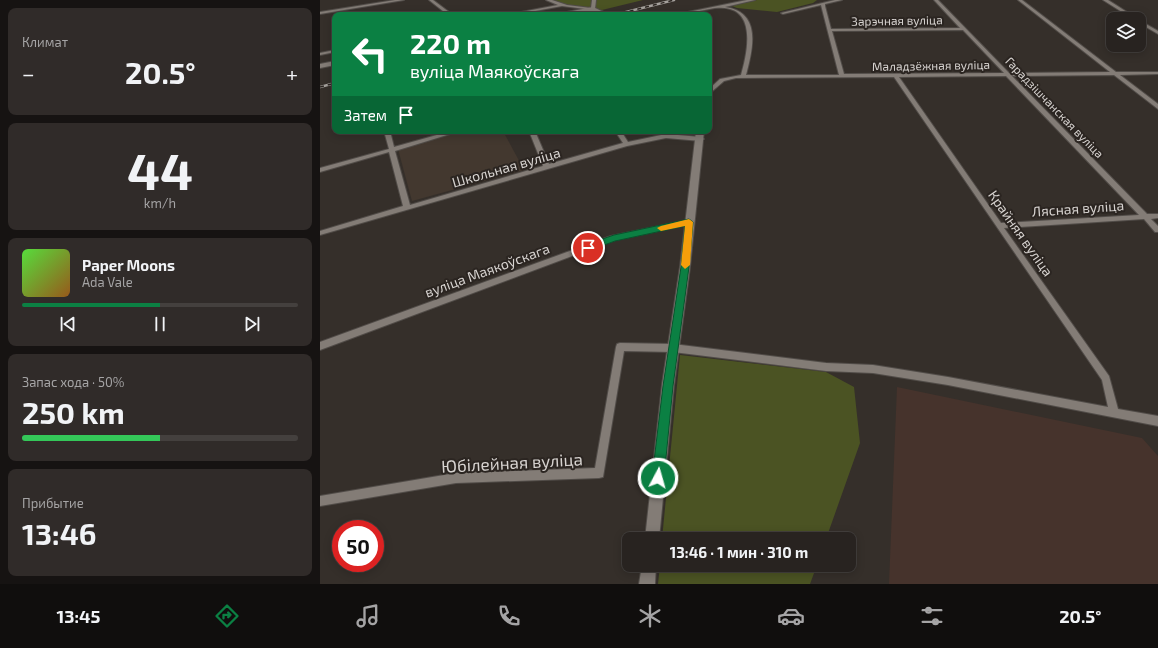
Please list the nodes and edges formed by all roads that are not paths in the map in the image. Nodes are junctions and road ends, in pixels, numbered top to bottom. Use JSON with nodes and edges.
{"nodes":[{"id":1,"x":402,"y":0,"type":"edge"},
{"id":2,"x":431,"y":0,"type":"edge"},
{"id":3,"x":548,"y":0,"type":"edge"},
{"id":4,"x":594,"y":0,"type":"edge"},
{"id":5,"x":753,"y":0,"type":"edge"},
{"id":6,"x":840,"y":0,"type":"edge"},
{"id":7,"x":936,"y":0,"type":"edge"},
{"id":8,"x":1020,"y":0,"type":"edge"},
{"id":9,"x":1105,"y":0,"type":"edge"},
{"id":10,"x":824,"y":3,"type":"junction"},
{"id":11,"x":562,"y":5,"type":"junction"},
{"id":12,"x":718,"y":7,"type":"junction"},
{"id":13,"x":593,"y":9,"type":"junction"},
{"id":14,"x":447,"y":12,"type":"edge"},
{"id":15,"x":524,"y":12,"type":"edge"},
{"id":16,"x":574,"y":12,"type":"edge"},
{"id":17,"x":600,"y":12,"type":"edge"},
{"id":18,"x":691,"y":12,"type":"edge"},
{"id":19,"x":1125,"y":12,"type":"edge"},
{"id":20,"x":320,"y":13,"type":"edge"},
{"id":21,"x":783,"y":13,"type":"dead end"},
{"id":22,"x":1146,"y":25,"type":"edge"},
{"id":23,"x":963,"y":29,"type":"junction"},
{"id":24,"x":831,"y":30,"type":"junction"},
{"id":25,"x":1158,"y":33,"type":"edge"},
{"id":26,"x":332,"y":52,"type":"edge"},
{"id":27,"x":320,"y":54,"type":"edge"},
{"id":28,"x":332,"y":64,"type":"edge"},
{"id":29,"x":320,"y":66,"type":"edge"},
{"id":30,"x":1158,"y":73,"type":"edge"},
{"id":31,"x":1114,"y":74,"type":"junction"},
{"id":32,"x":1008,"y":75,"type":"junction"},
{"id":33,"x":842,"y":76,"type":"junction"},
{"id":34,"x":895,"y":76,"type":"junction"},
{"id":35,"x":743,"y":77,"type":"junction"},
{"id":36,"x":712,"y":89,"type":"edge"},
{"id":37,"x":1158,"y":107,"type":"edge"},
{"id":38,"x":388,"y":134,"type":"edge"},
{"id":39,"x":447,"y":134,"type":"edge"},
{"id":40,"x":533,"y":134,"type":"edge"},
{"id":41,"x":620,"y":134,"type":"edge"},
{"id":42,"x":700,"y":135,"type":"edge"},
{"id":43,"x":626,"y":144,"type":"junction"},
{"id":44,"x":392,"y":150,"type":"junction"},
{"id":45,"x":547,"y":168,"type":"junction"},
{"id":46,"x":320,"y":170,"type":"edge"},
{"id":47,"x":407,"y":208,"type":"junction"},
{"id":48,"x":1158,"y":216,"type":"edge"},
{"id":49,"x":1145,"y":217,"type":"junction"},
{"id":50,"x":689,"y":222,"type":"junction"},
{"id":51,"x":999,"y":226,"type":"junction"},
{"id":52,"x":1158,"y":230,"type":"edge"},
{"id":53,"x":320,"y":233,"type":"edge"},
{"id":54,"x":320,"y":346,"type":"edge"},
{"id":55,"x":673,"y":348,"type":"junction"},
{"id":56,"x":1114,"y":411,"type":"junction"},
{"id":57,"x":1158,"y":421,"type":"edge"},
{"id":58,"x":320,"y":501,"type":"edge"},
{"id":59,"x":653,"y":532,"type":"edge"},
{"id":60,"x":648,"y":572,"type":"edge"},
{"id":61,"x":647,"y":584,"type":"edge"}],
"edges":[{"from":1,"to":20,"type":"street"},
{"from":2,"to":14,"type":"street"},
{"from":3,"to":11,"type":"street"},
{"from":4,"to":13,"type":"street"},
{"from":5,"to":12,"type":"street"},
{"from":6,"to":10,"type":"street"},
{"from":7,"to":23,"type":"street","name":"Гарадзішчанская вуліца"},
{"from":8,"to":31,"type":"street"},
{"from":9,"to":19,"type":"street"},
{"from":10,"to":21,"type":"street"},
{"from":10,"to":24,"type":"street"},
{"from":11,"to":13,"type":"street"},
{"from":11,"to":15,"type":"street"},
{"from":12,"to":18,"type":"street"},
{"from":12,"to":35,"type":"street"},
{"from":13,"to":16,"type":"main road"},
{"from":13,"to":17,"type":"main road"},
{"from":22,"to":25,"type":"street"},
{"from":23,"to":24,"type":"street","name":"Зарэчная вуліца"},
{"from":23,"to":32,"type":"street","name":"Гарадзішчанская вуліца"},
{"from":24,"to":33,"type":"street"},
{"from":26,"to":27,"type":"street"},
{"from":28,"to":29,"type":"main road"},
{"from":30,"to":31,"type":"street","name":"Маладзёжная вуліца"},
{"from":31,"to":32,"type":"street","name":"Маладзёжная вуліца"},
{"from":31,"to":37,"type":"street"},
{"from":32,"to":34,"type":"street","name":"Маладзёжная вуліца"},
{"from":32,"to":49,"type":"street","name":"Гарадзішчанская вуліца"},
{"from":33,"to":34,"type":"street","name":"Маладзёжная вуліца"},
{"from":33,"to":35,"type":"street","name":"Маладзёжная вуліца"},
{"from":34,"to":51,"type":"street","name":"Крайняя вуліца"},
{"from":35,"to":36,"type":"street","name":"Маладзёжная вуліца"},
{"from":38,"to":44,"type":"street"},
{"from":39,"to":44,"type":"street"},
{"from":40,"to":45,"type":"street"},
{"from":41,"to":43,"type":"street"},
{"from":42,"to":43,"type":"street","name":"Школьная вуліца"},
{"from":42,"to":50,"type":"main road"},
{"from":43,"to":45,"type":"street","name":"Школьная вуліца"},
{"from":44,"to":46,"type":"street"},
{"from":44,"to":47,"type":"street"},
{"from":45,"to":47,"type":"street","name":"Школьная вуліца"},
{"from":47,"to":53,"type":"street","name":"Школьная вуліца"},
{"from":48,"to":49,"type":"street","name":"Лясная вуліца"},
{"from":49,"to":51,"type":"street","name":"Лясная вуліца"},
{"from":49,"to":52,"type":"street","name":"Гарадзішчанская вуліца"},
{"from":50,"to":54,"type":"street","name":"вуліца Маякоўскага"},
{"from":50,"to":55,"type":"main road"},
{"from":51,"to":56,"type":"street","name":"Крайняя вуліца"},
{"from":55,"to":56,"type":"street"},
{"from":55,"to":58,"type":"street","name":"Юбілейная вуліца"},
{"from":55,"to":59,"type":"main road"},
{"from":56,"to":57,"type":"street"},
{"from":60,"to":61,"type":"main road"}]}
